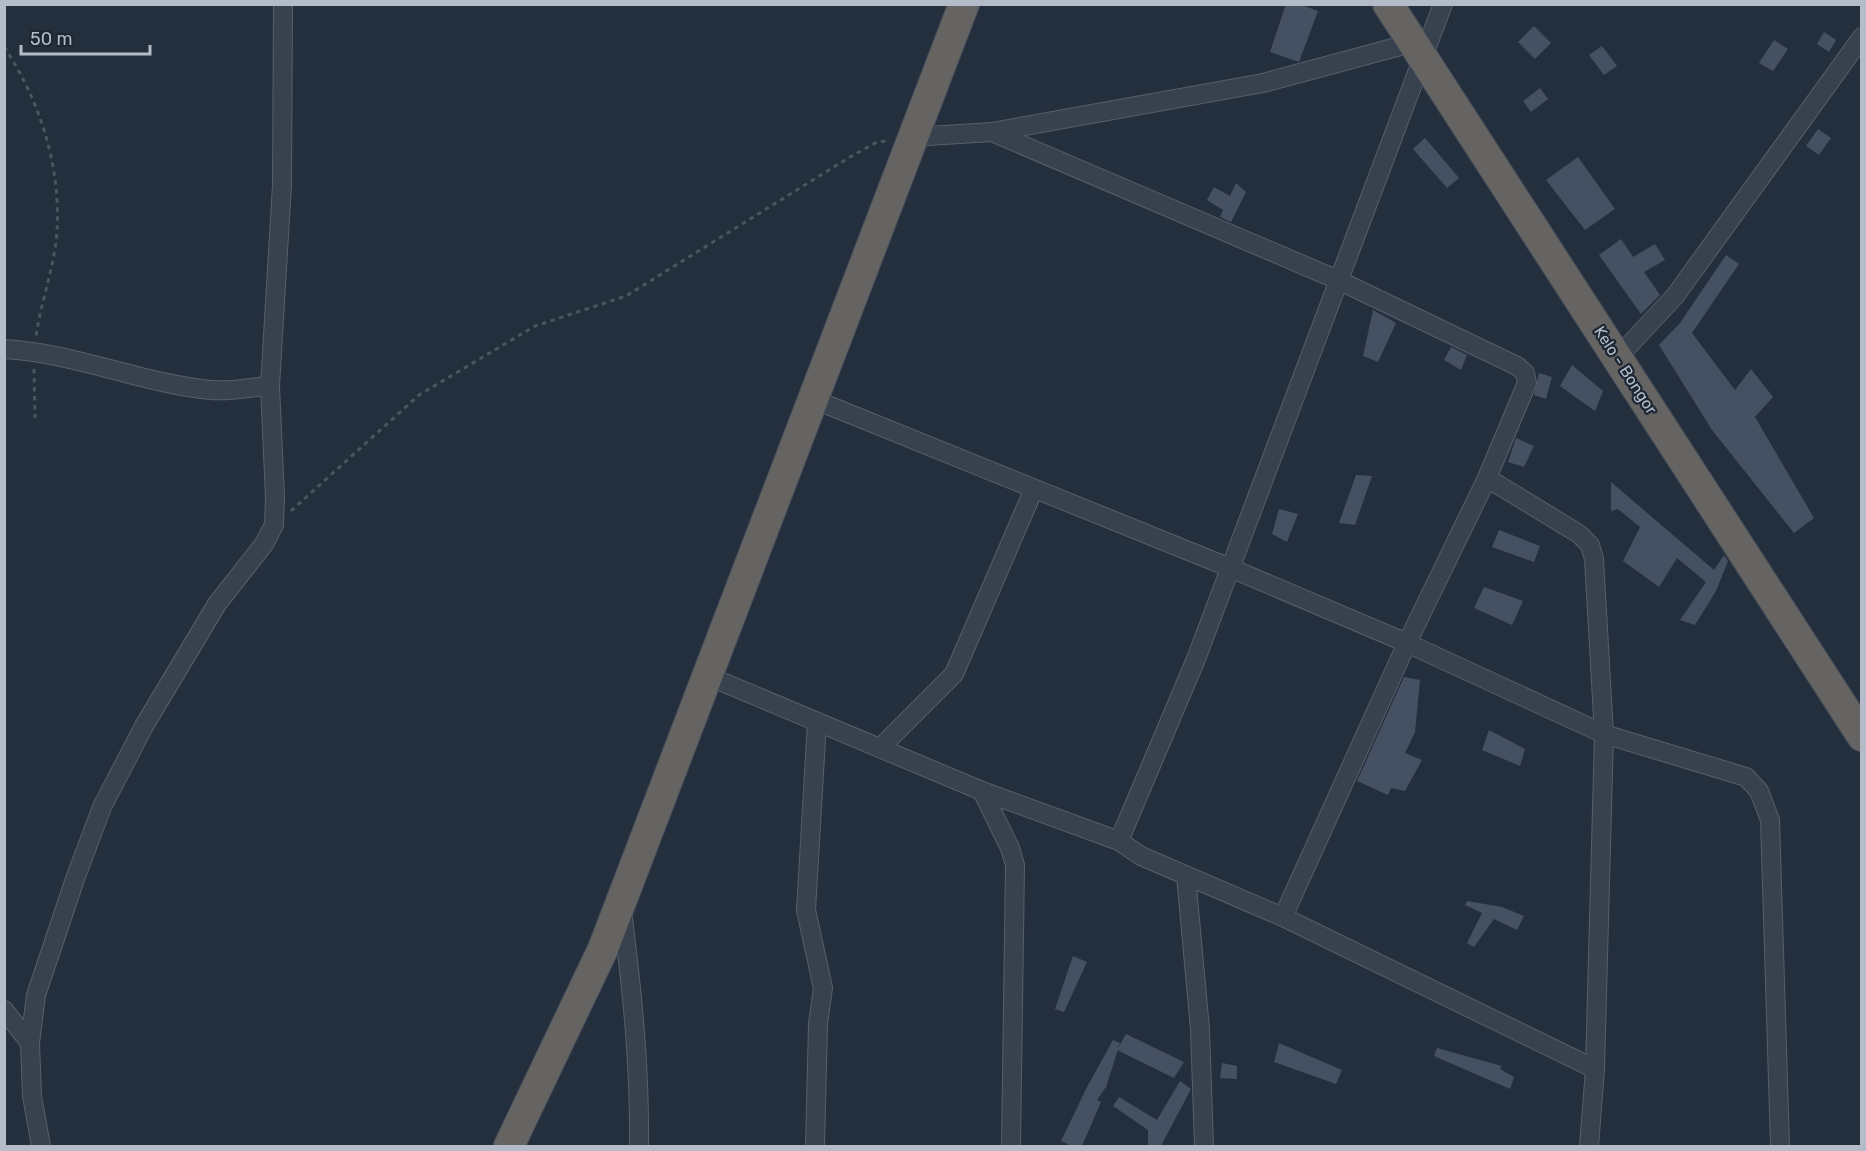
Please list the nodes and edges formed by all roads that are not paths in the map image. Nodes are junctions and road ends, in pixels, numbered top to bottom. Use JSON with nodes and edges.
{"nodes":[{"id":1,"x":283,"y":4,"type":"edge"},
{"id":2,"x":964,"y":4,"type":"edge"},
{"id":3,"x":1388,"y":4,"type":"edge"},
{"id":4,"x":1443,"y":4,"type":"edge"},
{"id":5,"x":1862,"y":37,"type":"edge"},
{"id":6,"x":1419,"y":49,"type":"junction"},
{"id":7,"x":992,"y":132,"type":"junction"},
{"id":8,"x":912,"y":137,"type":"junction"},
{"id":9,"x":1338,"y":280,"type":"junction"},
{"id":10,"x":4,"y":349,"type":"edge"},
{"id":11,"x":1618,"y":357,"type":"junction"},
{"id":12,"x":270,"y":386,"type":"junction"},
{"id":13,"x":813,"y":399,"type":"junction"},
{"id":14,"x":1487,"y":478,"type":"junction"},
{"id":15,"x":1033,"y":491,"type":"junction"},
{"id":16,"x":1228,"y":567,"type":"junction"},
{"id":17,"x":1407,"y":643,"type":"junction"},
{"id":18,"x":708,"y":676,"type":"junction"},
{"id":19,"x":817,"y":722,"type":"junction"},
{"id":20,"x":1604,"y":734,"type":"junction"},
{"id":21,"x":1862,"y":736,"type":"edge"},
{"id":22,"x":880,"y":748,"type":"junction"},
{"id":23,"x":982,"y":790,"type":"junction"},
{"id":24,"x":1119,"y":842,"type":"junction"},
{"id":25,"x":1186,"y":876,"type":"junction"},
{"id":26,"x":621,"y":903,"type":"junction"},
{"id":27,"x":1283,"y":917,"type":"junction"},
{"id":28,"x":4,"y":1010,"type":"edge"},
{"id":29,"x":30,"y":1043,"type":"junction"},
{"id":30,"x":1595,"y":1069,"type":"junction"},
{"id":31,"x":41,"y":1146,"type":"edge"},
{"id":32,"x":509,"y":1146,"type":"edge"},
{"id":33,"x":639,"y":1146,"type":"edge"},
{"id":34,"x":815,"y":1146,"type":"edge"},
{"id":35,"x":1011,"y":1146,"type":"edge"},
{"id":36,"x":1204,"y":1146,"type":"edge"},
{"id":37,"x":1589,"y":1146,"type":"edge"},
{"id":38,"x":1780,"y":1146,"type":"edge"}],
"edges":[{"from":1,"to":12,"type":"street"},
{"from":2,"to":8,"type":"highway"},
{"from":3,"to":6,"type":"highway","name":"Kelo - Bongor"},
{"from":4,"to":6,"type":"street"},
{"from":5,"to":11,"type":"street"},
{"from":6,"to":7,"type":"street"},
{"from":6,"to":9,"type":"street"},
{"from":6,"to":11,"type":"highway","name":"Kelo - Bongor"},
{"from":7,"to":8,"type":"street"},
{"from":7,"to":9,"type":"street"},
{"from":8,"to":13,"type":"highway"},
{"from":9,"to":14,"type":"street"},
{"from":9,"to":16,"type":"street"},
{"from":10,"to":12,"type":"street"},
{"from":11,"to":21,"type":"highway","name":"Kelo - Bongor"},
{"from":12,"to":29,"type":"street"},
{"from":13,"to":15,"type":"street"},
{"from":13,"to":18,"type":"highway"},
{"from":14,"to":17,"type":"street"},
{"from":14,"to":20,"type":"street"},
{"from":15,"to":16,"type":"street"},
{"from":15,"to":22,"type":"street"},
{"from":16,"to":17,"type":"street"},
{"from":16,"to":24,"type":"street"},
{"from":17,"to":20,"type":"street"},
{"from":17,"to":27,"type":"street"},
{"from":18,"to":19,"type":"street"},
{"from":18,"to":26,"type":"highway"},
{"from":19,"to":22,"type":"street"},
{"from":19,"to":34,"type":"street"},
{"from":20,"to":30,"type":"street"},
{"from":20,"to":38,"type":"street"},
{"from":22,"to":23,"type":"street"},
{"from":23,"to":24,"type":"street"},
{"from":23,"to":35,"type":"street"},
{"from":24,"to":25,"type":"street"},
{"from":25,"to":27,"type":"street"},
{"from":25,"to":36,"type":"street"},
{"from":26,"to":32,"type":"highway"},
{"from":26,"to":33,"type":"street"},
{"from":27,"to":30,"type":"street"},
{"from":28,"to":29,"type":"street"},
{"from":29,"to":31,"type":"street"},
{"from":30,"to":37,"type":"street"}]}
